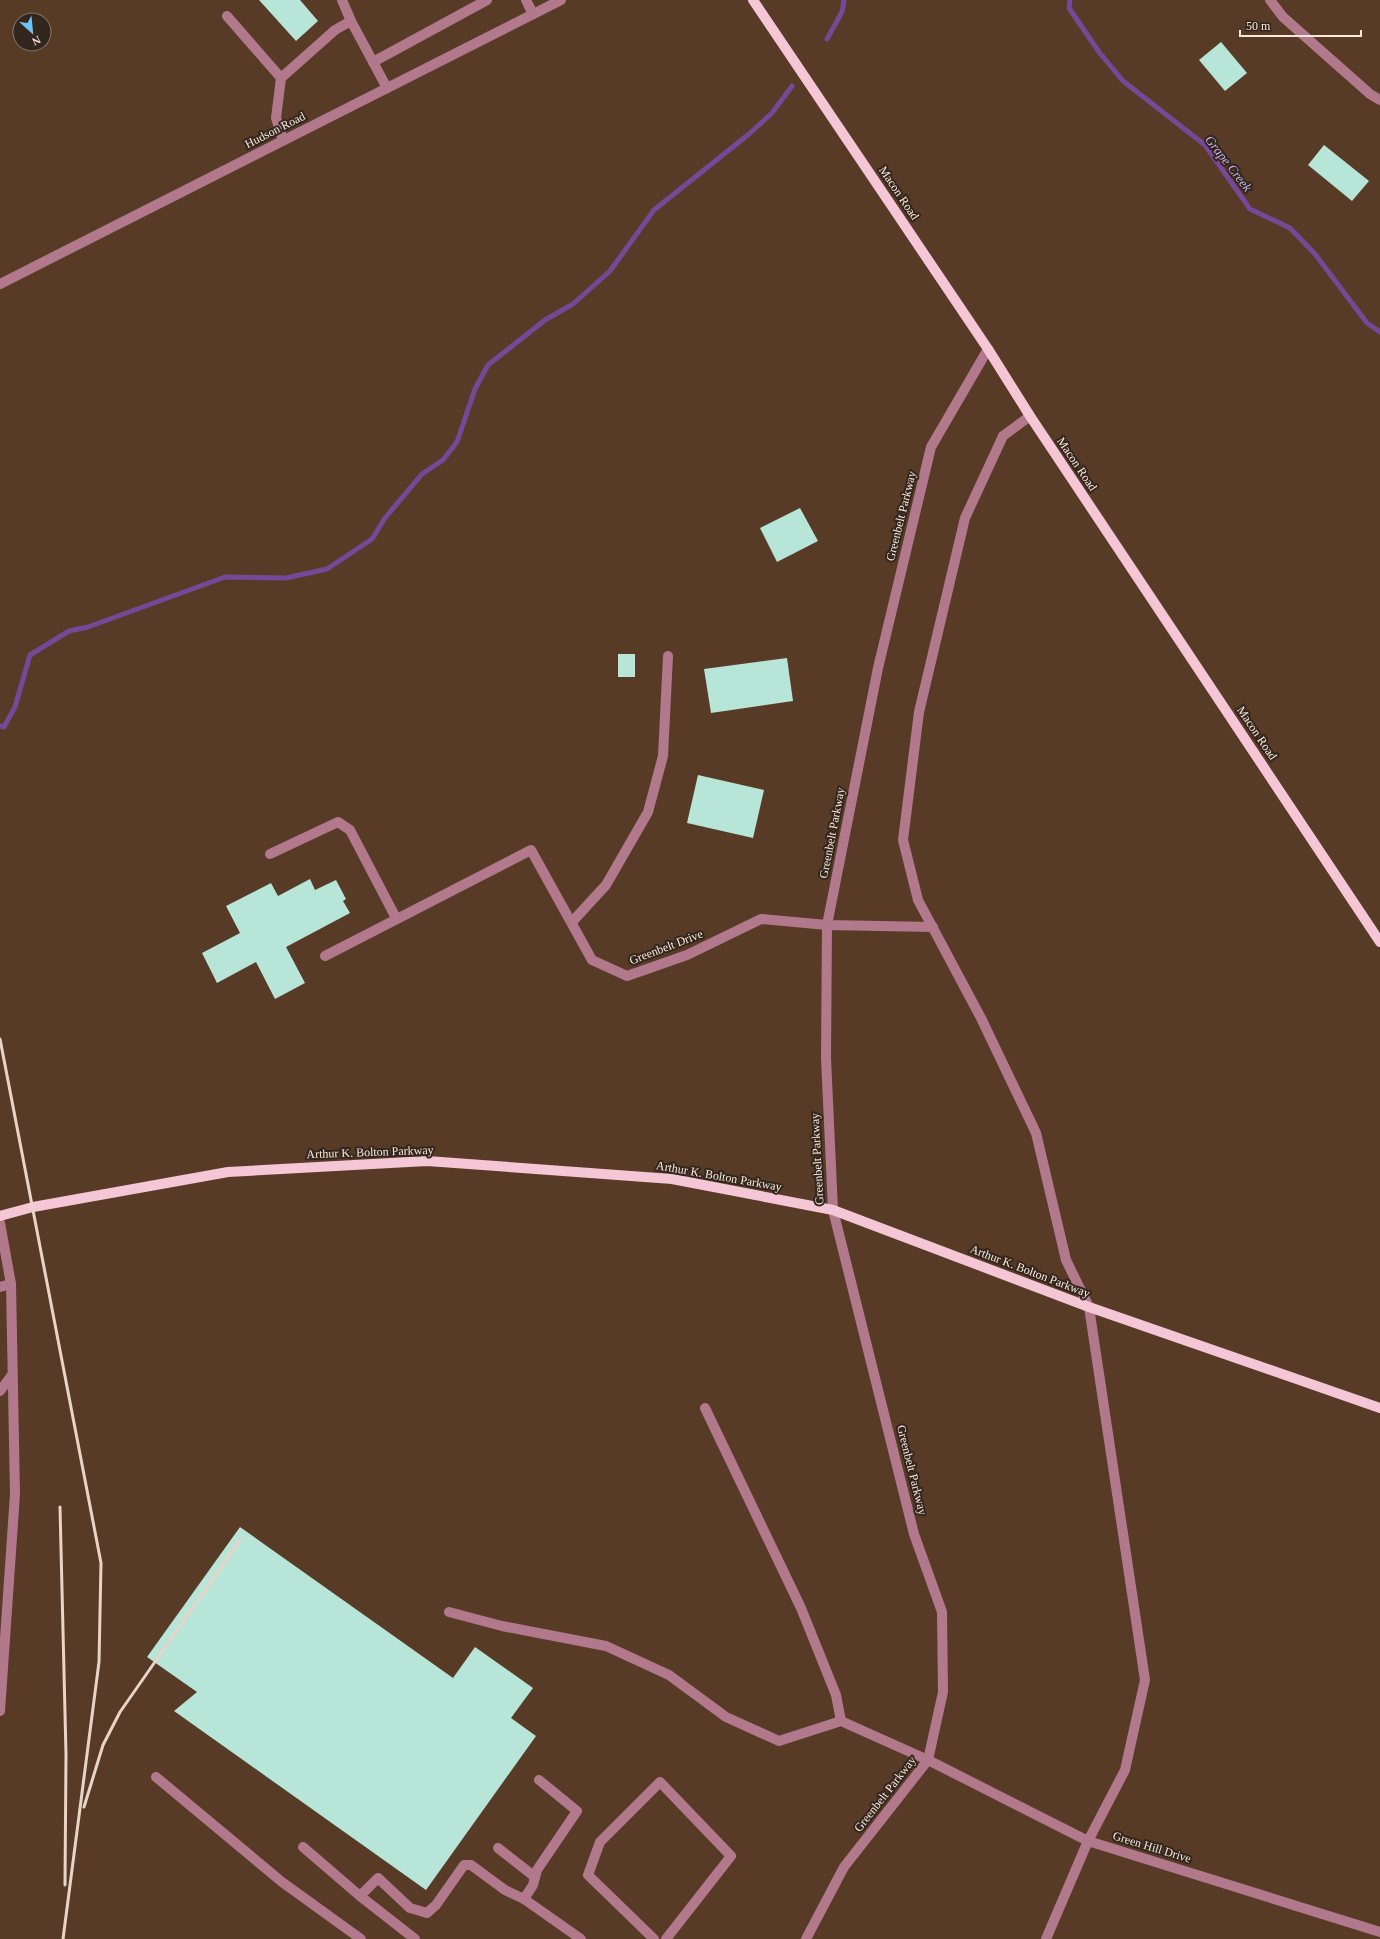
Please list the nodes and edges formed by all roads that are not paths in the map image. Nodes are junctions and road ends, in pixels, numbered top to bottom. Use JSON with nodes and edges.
{"nodes":[{"id":1,"x":342,"y":0,"type":"edge"},
{"id":2,"x":487,"y":0,"type":"edge"},
{"id":3,"x":526,"y":0,"type":"edge"},
{"id":4,"x":561,"y":0,"type":"edge"},
{"id":5,"x":752,"y":0,"type":"edge"},
{"id":6,"x":1270,"y":0,"type":"edge"},
{"id":7,"x":533,"y":14,"type":"junction"},
{"id":8,"x":227,"y":16,"type":"dead end"},
{"id":9,"x":351,"y":21,"type":"junction"},
{"id":10,"x":373,"y":62,"type":"junction"},
{"id":11,"x":280,"y":78,"type":"junction"},
{"id":12,"x":387,"y":88,"type":"junction"},
{"id":13,"x":1380,"y":100,"type":"edge"},
{"id":14,"x":283,"y":140,"type":"junction"},
{"id":15,"x":0,"y":284,"type":"edge"},
{"id":16,"x":988,"y":349,"type":"junction"},
{"id":17,"x":1030,"y":416,"type":"junction"},
{"id":18,"x":668,"y":656,"type":"dead end"},
{"id":19,"x":270,"y":854,"type":"dead end"},
{"id":20,"x":396,"y":918,"type":"junction"},
{"id":21,"x":572,"y":922,"type":"junction"},
{"id":22,"x":827,"y":925,"type":"junction"},
{"id":23,"x":933,"y":927,"type":"junction"},
{"id":24,"x":1380,"y":942,"type":"edge"},
{"id":25,"x":325,"y":956,"type":"dead end"},
{"id":26,"x":833,"y":1210,"type":"junction"},
{"id":27,"x":0,"y":1216,"type":"edge"},
{"id":28,"x":0,"y":1223,"type":"edge"},
{"id":29,"x":11,"y":1284,"type":"junction"},
{"id":30,"x":0,"y":1286,"type":"edge"},
{"id":31,"x":1088,"y":1307,"type":"junction"},
{"id":32,"x":12,"y":1375,"type":"junction"},
{"id":33,"x":0,"y":1391,"type":"edge"},
{"id":34,"x":705,"y":1408,"type":"dead end"},
{"id":35,"x":1380,"y":1408,"type":"edge"},
{"id":36,"x":449,"y":1612,"type":"dead end"},
{"id":37,"x":0,"y":1711,"type":"edge"},
{"id":38,"x":841,"y":1721,"type":"junction"},
{"id":39,"x":928,"y":1760,"type":"junction"},
{"id":40,"x":156,"y":1777,"type":"dead end"},
{"id":41,"x":539,"y":1780,"type":"dead end"},
{"id":42,"x":1088,"y":1841,"type":"junction"},
{"id":43,"x":303,"y":1847,"type":"dead end"},
{"id":44,"x":498,"y":1848,"type":"dead end"},
{"id":45,"x":535,"y":1877,"type":"junction"},
{"id":46,"x":360,"y":1896,"type":"junction"},
{"id":47,"x":524,"y":1899,"type":"junction"},
{"id":48,"x":1380,"y":1932,"type":"edge"},
{"id":49,"x":361,"y":1939,"type":"edge"},
{"id":50,"x":415,"y":1939,"type":"edge"},
{"id":51,"x":581,"y":1939,"type":"edge"},
{"id":52,"x":654,"y":1939,"type":"edge"},
{"id":53,"x":666,"y":1939,"type":"edge"},
{"id":54,"x":806,"y":1939,"type":"edge"},
{"id":55,"x":1046,"y":1939,"type":"edge"}],
"edges":[{"from":1,"to":9,"type":"street"},
{"from":2,"to":10,"type":"street"},
{"from":3,"to":7,"type":"street"},
{"from":4,"to":7,"type":"street","name":"Hudson Road"},
{"from":5,"to":16,"type":"main road","name":"Macon Road"},
{"from":6,"to":13,"type":"street"},
{"from":7,"to":12,"type":"street","name":"Hudson Road"},
{"from":8,"to":11,"type":"street"},
{"from":9,"to":10,"type":"street"},
{"from":9,"to":11,"type":"street"},
{"from":10,"to":12,"type":"street"},
{"from":11,"to":14,"type":"street"},
{"from":12,"to":14,"type":"street","name":"Hudson Road"},
{"from":14,"to":15,"type":"street","name":"Hudson Road"},
{"from":16,"to":17,"type":"main road","name":"Macon Road"},
{"from":16,"to":22,"type":"street","name":"Greenbelt Parkway"},
{"from":17,"to":23,"type":"street"},
{"from":17,"to":24,"type":"main road","name":"Macon Road"},
{"from":18,"to":21,"type":"street"},
{"from":19,"to":20,"type":"street"},
{"from":20,"to":21,"type":"street","name":"Greenbelt Drive"},
{"from":20,"to":25,"type":"street"},
{"from":21,"to":22,"type":"street","name":"Greenbelt Drive"},
{"from":22,"to":23,"type":"street","name":"Greenbelt Drive"},
{"from":22,"to":26,"type":"street","name":"Greenbelt Parkway"},
{"from":23,"to":31,"type":"street"},
{"from":26,"to":27,"type":"main road","name":"Arthur K. Bolton Parkway"},
{"from":26,"to":31,"type":"main road","name":"Arthur K. Bolton Parkway"},
{"from":26,"to":39,"type":"street","name":"Greenbelt Parkway"},
{"from":28,"to":29,"type":"street"},
{"from":29,"to":30,"type":"street"},
{"from":29,"to":32,"type":"street"},
{"from":31,"to":35,"type":"main road","name":"Arthur K. Bolton Parkway"},
{"from":31,"to":42,"type":"street"},
{"from":32,"to":33,"type":"street"},
{"from":32,"to":37,"type":"street"},
{"from":34,"to":38,"type":"street"},
{"from":36,"to":38,"type":"street"},
{"from":38,"to":39,"type":"street","name":"Green Hill Drive"},
{"from":39,"to":42,"type":"street","name":"Green Hill Drive"},
{"from":39,"to":54,"type":"street","name":"Greenbelt Parkway"},
{"from":40,"to":49,"type":"street"},
{"from":41,"to":45,"type":"street"},
{"from":42,"to":48,"type":"street","name":"Green Hill Drive"},
{"from":42,"to":55,"type":"street"},
{"from":43,"to":46,"type":"street"},
{"from":44,"to":45,"type":"street"},
{"from":45,"to":47,"type":"street"},
{"from":46,"to":47,"type":"street"},
{"from":46,"to":50,"type":"street"},
{"from":47,"to":51,"type":"street"},
{"from":52,"to":53,"type":"street"}]}
